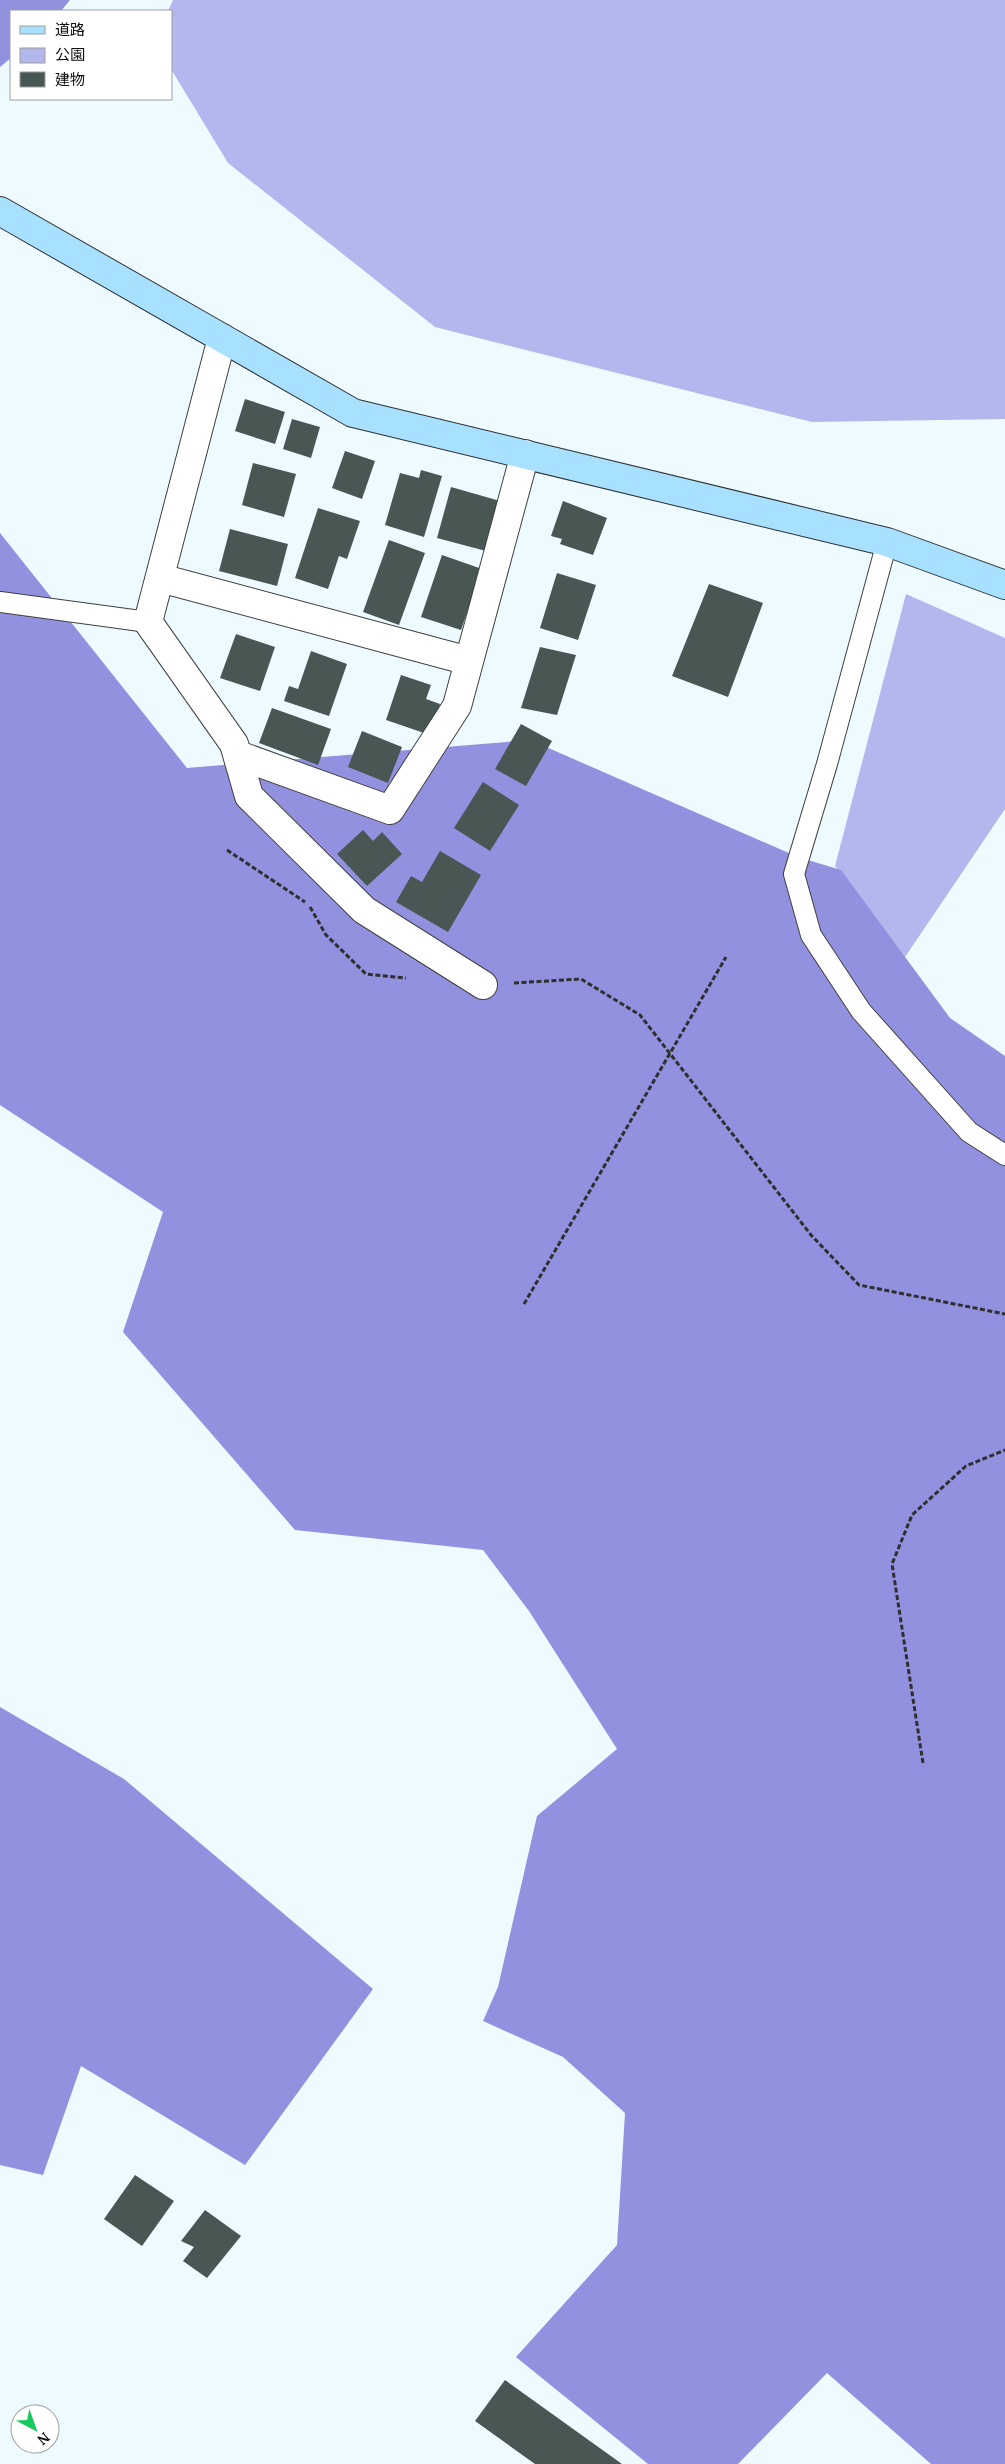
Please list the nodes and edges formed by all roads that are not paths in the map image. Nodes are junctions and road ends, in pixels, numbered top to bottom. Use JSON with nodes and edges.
{"nodes":[{"id":1,"x":0,"y":211,"type":"edge"},
{"id":2,"x":222,"y":338,"type":"junction"},
{"id":3,"x":525,"y":454,"type":"junction"},
{"id":4,"x":887,"y":542,"type":"junction"},
{"id":5,"x":160,"y":578,"type":"junction"},
{"id":6,"x":1005,"y":585,"type":"edge"},
{"id":7,"x":0,"y":602,"type":"edge"},
{"id":8,"x":148,"y":622,"type":"junction"},
{"id":9,"x":469,"y":661,"type":"junction"},
{"id":10,"x":238,"y":755,"type":"junction"},
{"id":11,"x":483,"y":985,"type":"road end"},
{"id":12,"x":1005,"y":1155,"type":"edge"}],
"edges":[{"from":1,"to":2,"type":"street"},
{"from":2,"to":3,"type":"street"},
{"from":2,"to":5,"type":"street"},
{"from":3,"to":4,"type":"street"},
{"from":3,"to":9,"type":"street"},
{"from":4,"to":6,"type":"street"},
{"from":4,"to":12,"type":"lane"},
{"from":5,"to":8,"type":"street"},
{"from":5,"to":9,"type":"street"},
{"from":7,"to":8,"type":"lane"},
{"from":8,"to":10,"type":"street"},
{"from":9,"to":10,"type":"street"},
{"from":10,"to":11,"type":"street"}]}
